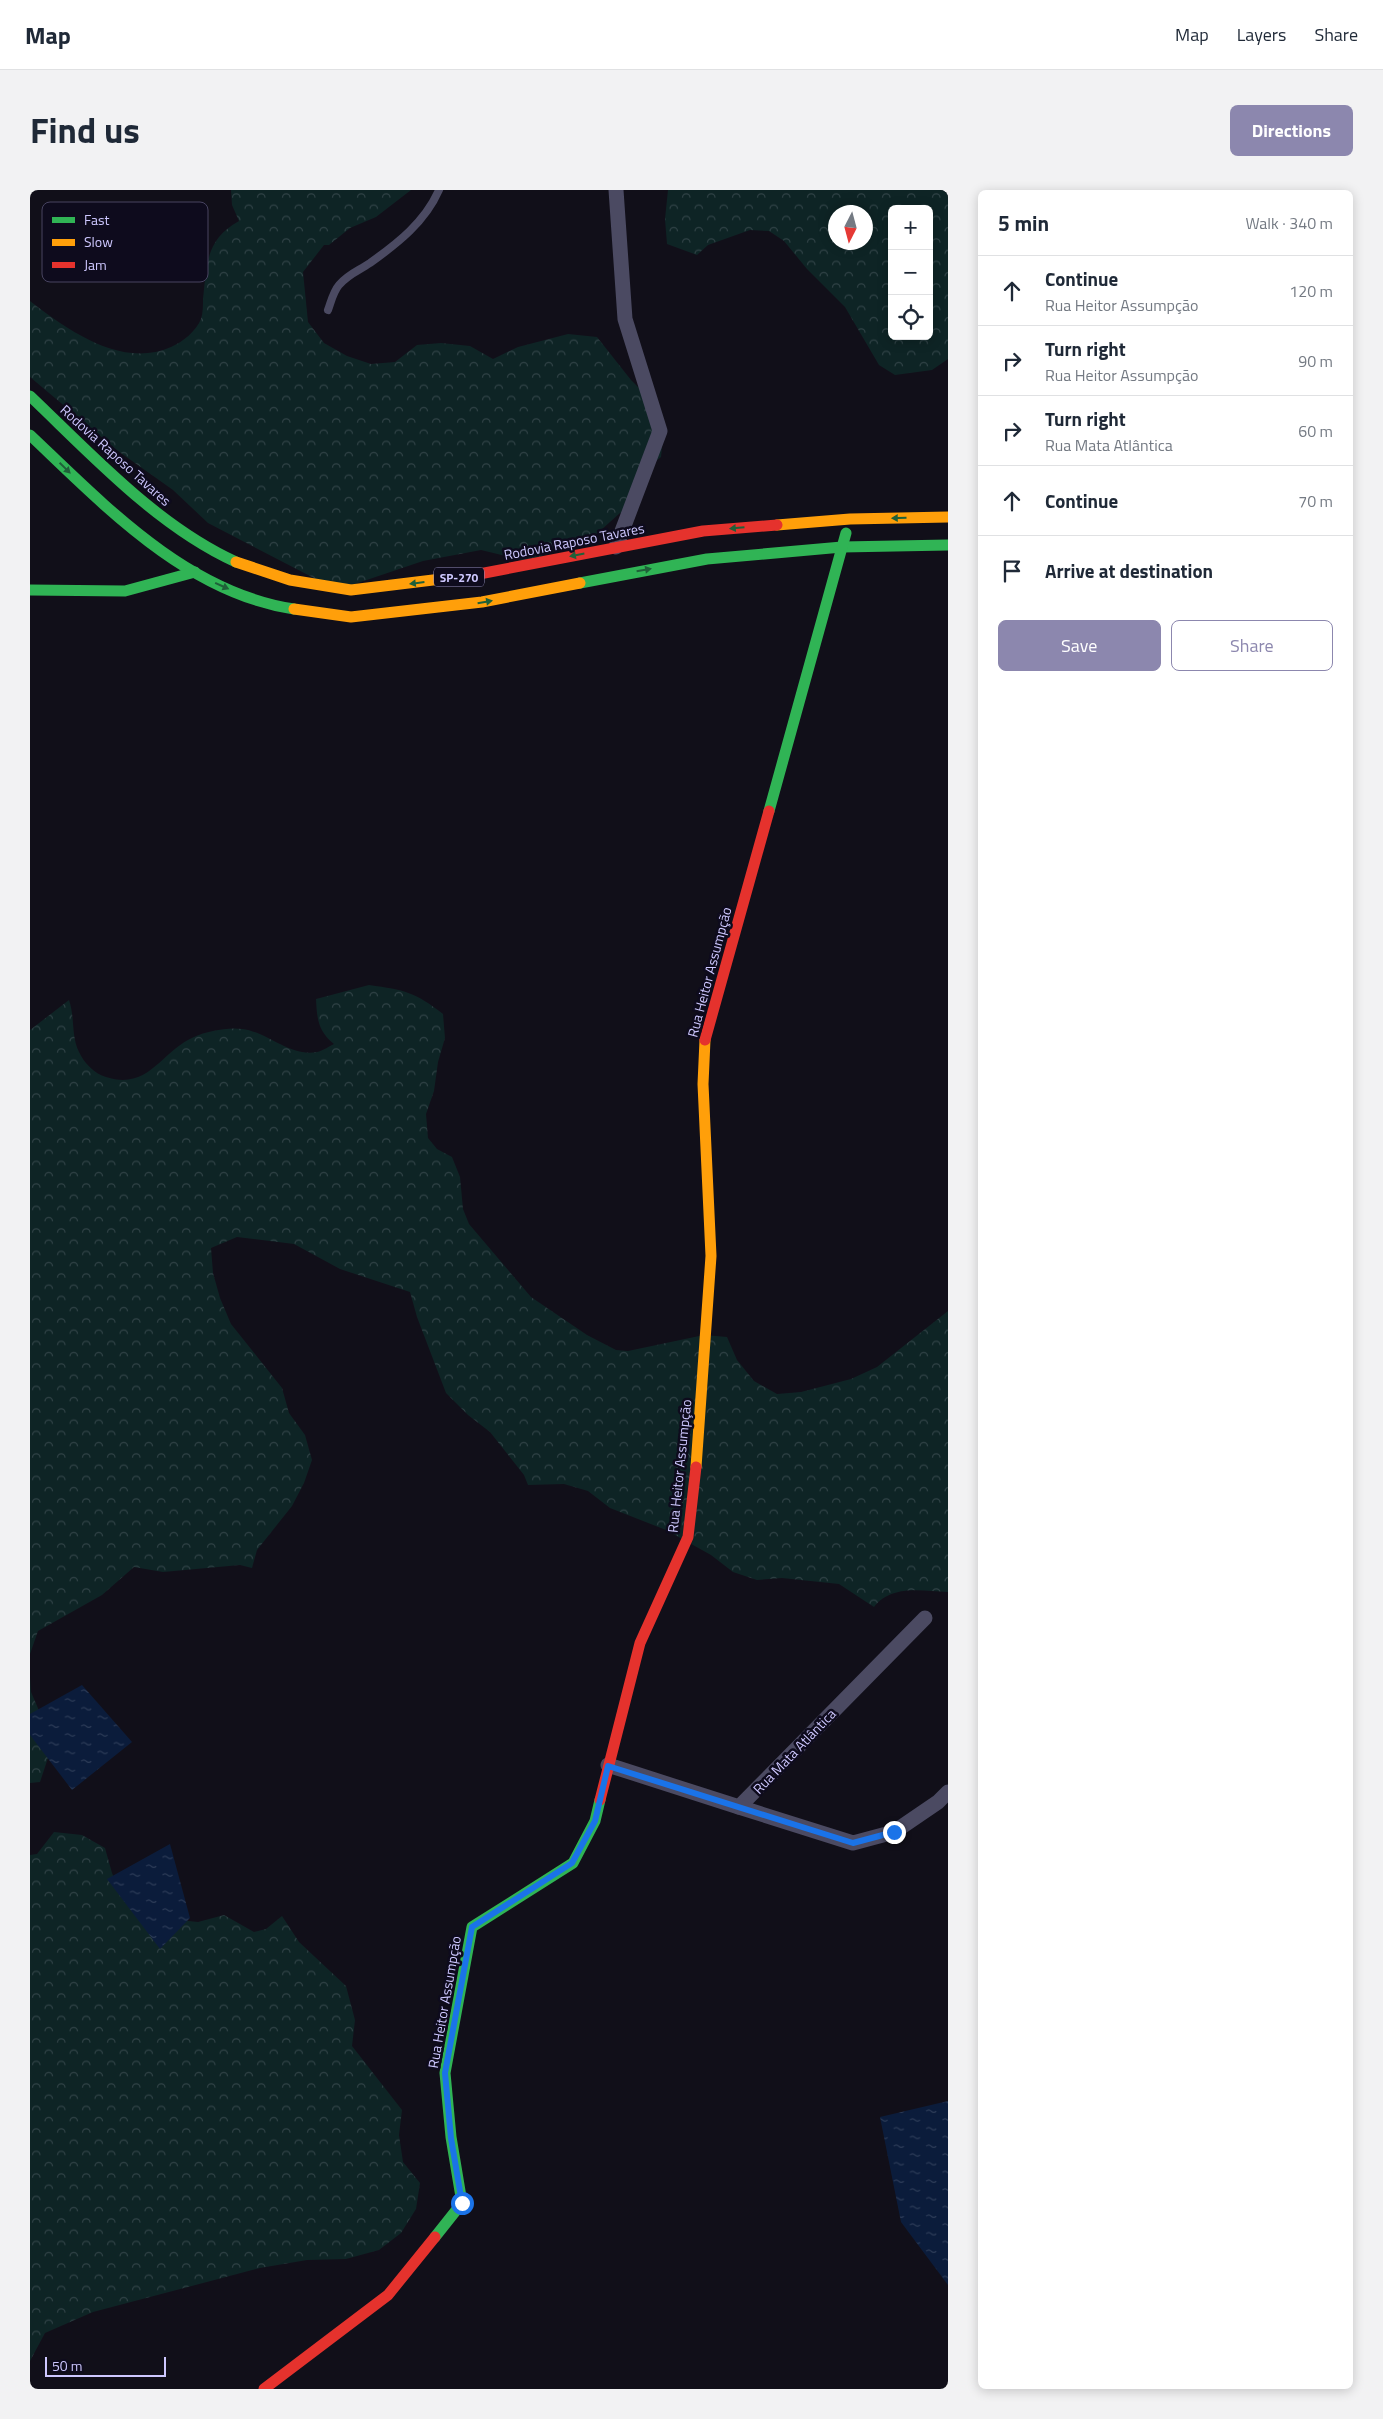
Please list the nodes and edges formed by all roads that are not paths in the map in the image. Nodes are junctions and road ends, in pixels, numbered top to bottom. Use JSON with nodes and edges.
{"nodes":[{"id":1,"x":438,"y":190,"type":"edge"},
{"id":2,"x":616,"y":190,"type":"edge"},
{"id":3,"x":328,"y":310,"type":"dead end"},
{"id":4,"x":30,"y":396,"type":"edge"},
{"id":5,"x":30,"y":435,"type":"edge"},
{"id":6,"x":948,"y":517,"type":"edge"},
{"id":7,"x":850,"y":519,"type":"junction"},
{"id":8,"x":948,"y":545,"type":"edge"},
{"id":9,"x":616,"y":547,"type":"junction"},
{"id":10,"x":842,"y":547,"type":"junction"},
{"id":11,"x":195,"y":572,"type":"junction"},
{"id":12,"x":30,"y":590,"type":"edge"},
{"id":13,"x":925,"y":1618,"type":"dead end"},
{"id":14,"x":608,"y":1766,"type":"junction"},
{"id":15,"x":948,"y":1792,"type":"edge"},
{"id":16,"x":740,"y":1807,"type":"junction"},
{"id":17,"x":264,"y":2389,"type":"edge"}],
"edges":[{"from":1,"to":3,"type":"lane"},
{"from":2,"to":9,"type":"street"},
{"from":9,"to":4,"type":"main road","name":"Rodovia Raposo Tavares","number":"SP-270","one_way":true},
{"from":5,"to":11,"type":"main road","number":"SP-270","one_way":true},
{"from":6,"to":7,"type":"main road","name":"Rodovia Raposo Tavares","number":"SP-270","one_way":true},
{"from":7,"to":9,"type":"main road","name":"Rodovia Raposo Tavares","number":"SP-270","one_way":true},
{"from":7,"to":10,"type":"main road","name":"Rua Heitor Assumpção"},
{"from":8,"to":10,"type":"main road","number":"SP-270"},
{"from":11,"to":10,"type":"main road","number":"SP-270","one_way":true},
{"from":10,"to":14,"type":"main road","name":"Rua Heitor Assumpção"},
{"from":11,"to":12,"type":"main road"},
{"from":13,"to":16,"type":"street","name":"Rua Mata Atlântica"},
{"from":14,"to":16,"type":"street"},
{"from":14,"to":17,"type":"main road","name":"Rua Heitor Assumpção"},
{"from":15,"to":16,"type":"street"}]}
